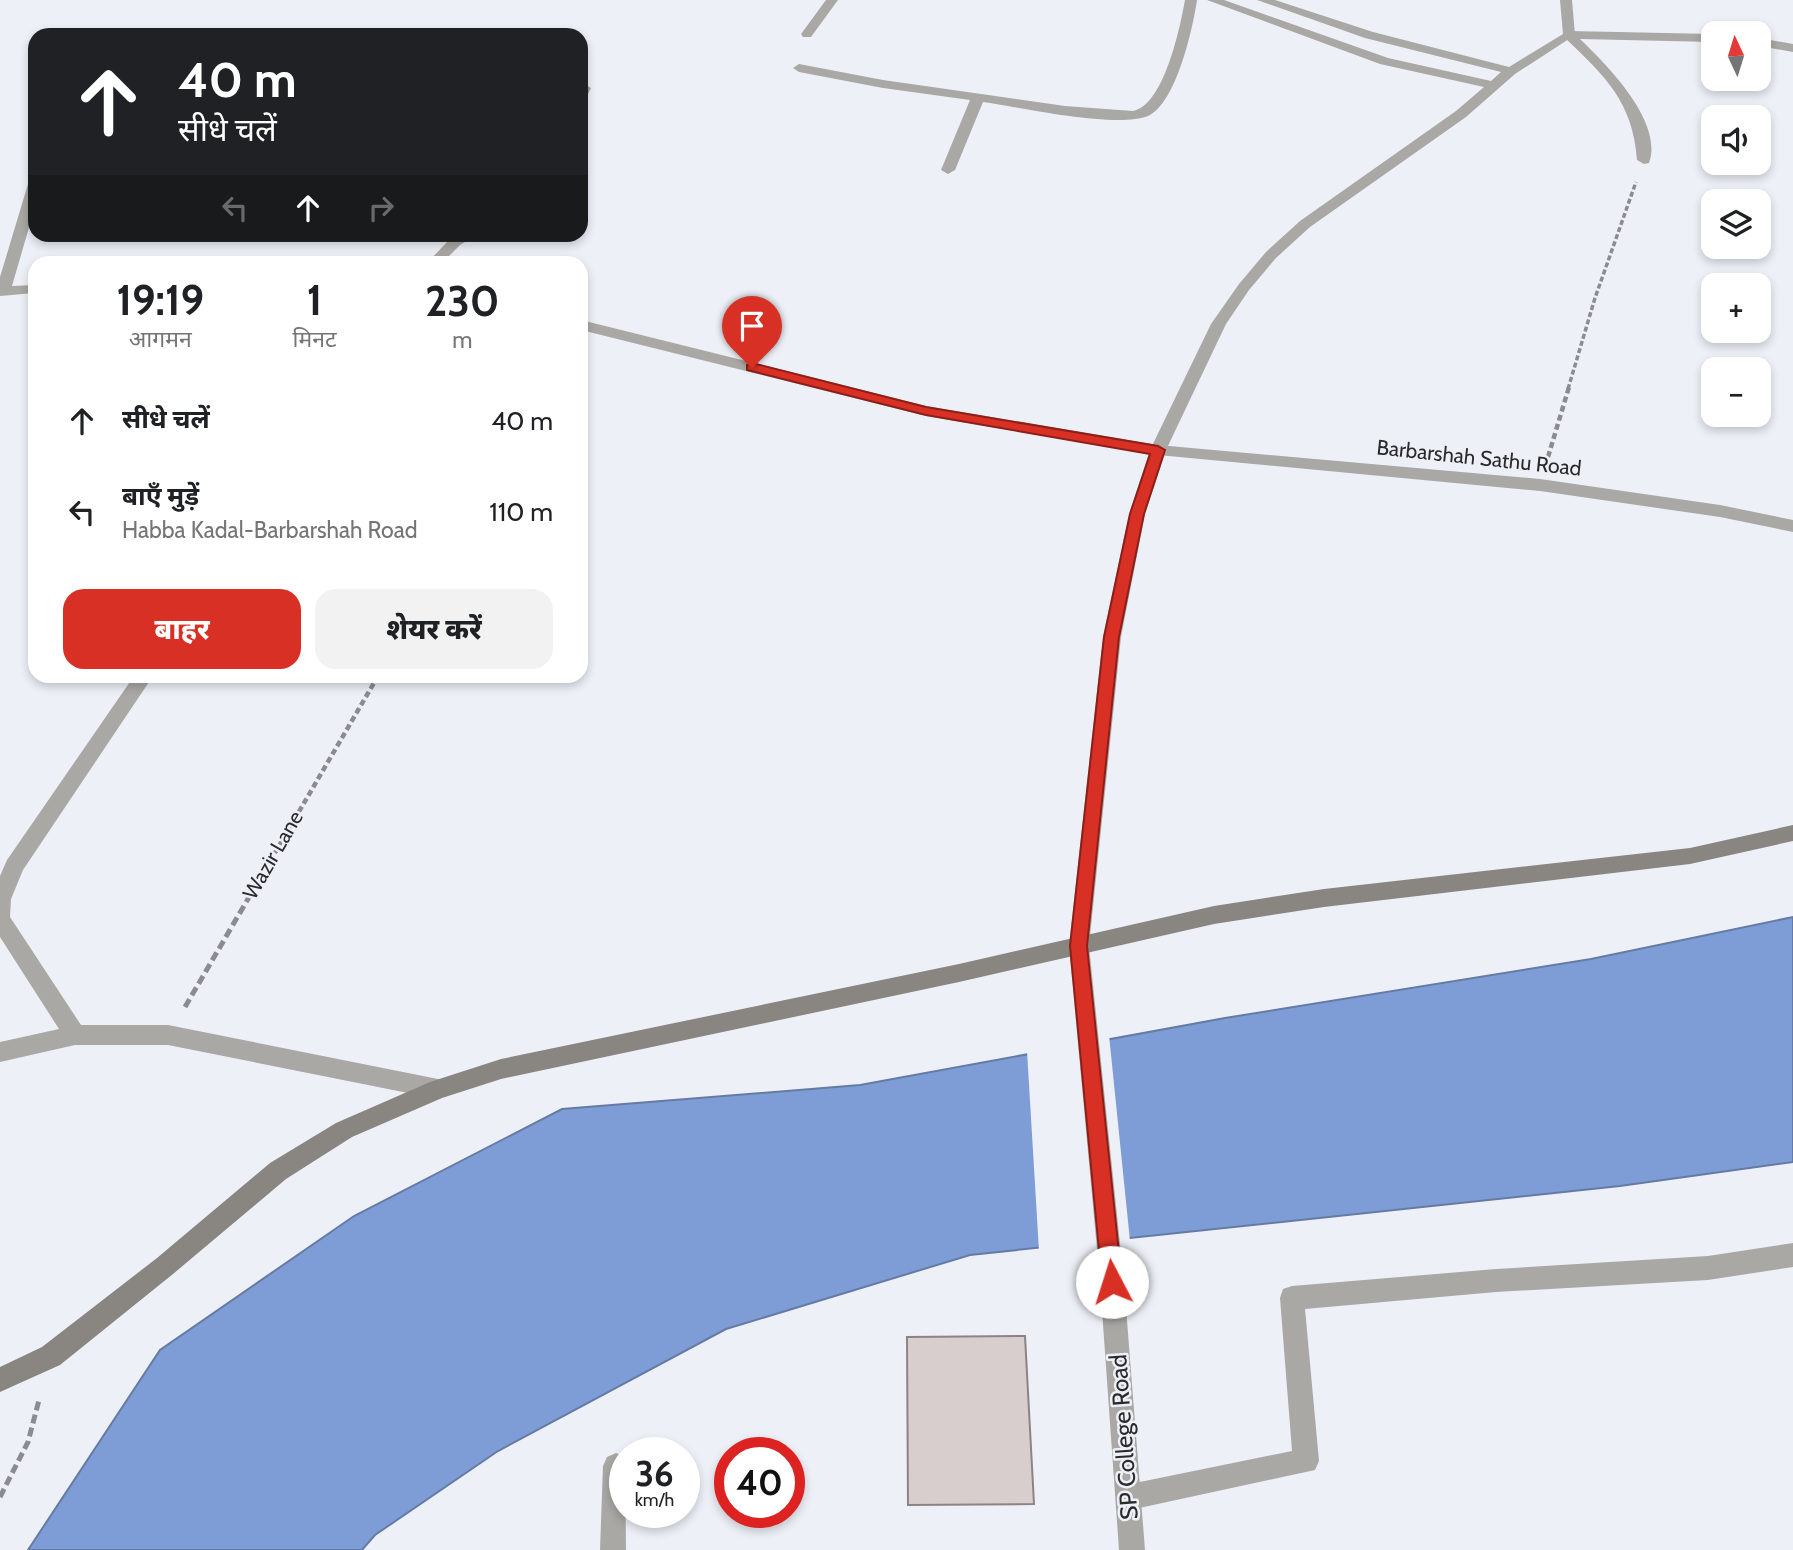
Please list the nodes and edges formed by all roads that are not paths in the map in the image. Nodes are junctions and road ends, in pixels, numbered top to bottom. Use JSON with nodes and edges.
{"nodes":[{"id":1,"x":832,"y":0,"type":"edge"},
{"id":2,"x":1191,"y":0,"type":"edge"},
{"id":3,"x":1213,"y":0,"type":"edge"},
{"id":4,"x":1263,"y":0,"type":"edge"},
{"id":5,"x":1566,"y":0,"type":"edge"},
{"id":6,"x":807,"y":34,"type":"dead end"},
{"id":7,"x":1569,"y":34,"type":"junction"},
{"id":8,"x":1701,"y":38,"type":"edge"},
{"id":9,"x":1771,"y":45,"type":"edge"},
{"id":10,"x":1793,"y":48,"type":"edge"},
{"id":11,"x":799,"y":68,"type":"dead end"},
{"id":12,"x":1511,"y":71,"type":"junction"},
{"id":13,"x":1493,"y":85,"type":"junction"},
{"id":14,"x":978,"y":97,"type":"junction"},
{"id":15,"x":1644,"y":160,"type":"road end"},
{"id":16,"x":948,"y":170,"type":"dead end"},
{"id":17,"x":28,"y":207,"type":"edge"},
{"id":18,"x":455,"y":242,"type":"edge"},
{"id":19,"x":441,"y":256,"type":"edge"},
{"id":20,"x":28,"y":289,"type":"edge"},
{"id":21,"x":2,"y":291,"type":"edge"},
{"id":22,"x":588,"y":327,"type":"edge"},
{"id":23,"x":1158,"y":450,"type":"junction"},
{"id":24,"x":1793,"y":526,"type":"edge"},
{"id":25,"x":139,"y":683,"type":"edge"},
{"id":26,"x":1793,"y":833,"type":"edge"},
{"id":27,"x":0,"y":918,"type":"edge"},
{"id":28,"x":1079,"y":946,"type":"junction"},
{"id":29,"x":75,"y":1035,"type":"junction"},
{"id":30,"x":0,"y":1052,"type":"edge"},
{"id":31,"x":438,"y":1089,"type":"junction"},
{"id":32,"x":1793,"y":1255,"type":"edge"},
{"id":33,"x":0,"y":1380,"type":"edge"},
{"id":34,"x":1130,"y":1497,"type":"junction"},
{"id":35,"x":613,"y":1528,"type":"edge"},
{"id":36,"x":612,"y":1550,"type":"edge"},
{"id":37,"x":1132,"y":1550,"type":"edge"}],
"edges":[{"from":1,"to":6,"type":"street"},
{"from":2,"to":14,"type":"street"},
{"from":3,"to":13,"type":"street"},
{"from":4,"to":12,"type":"street"},
{"from":5,"to":7,"type":"street"},
{"from":7,"to":8,"type":"street"},
{"from":7,"to":12,"type":"street","name":"SP College Road"},
{"from":7,"to":15,"type":"street"},
{"from":9,"to":10,"type":"street"},
{"from":11,"to":14,"type":"street"},
{"from":12,"to":13,"type":"street","name":"SP College Road"},
{"from":13,"to":23,"type":"street","name":"SP College Road"},
{"from":14,"to":16,"type":"street"},
{"from":17,"to":21,"type":"street"},
{"from":18,"to":19,"type":"street"},
{"from":20,"to":21,"type":"street"},
{"from":22,"to":23,"type":"street"},
{"from":23,"to":24,"type":"street","name":"Barbarshah Sathu Road"},
{"from":23,"to":28,"type":"street","name":"SP College Road"},
{"from":25,"to":27,"type":"street"},
{"from":26,"to":28,"type":"main road"},
{"from":27,"to":29,"type":"street"},
{"from":28,"to":31,"type":"main road"},
{"from":28,"to":34,"type":"street","name":"SP College Road"},
{"from":29,"to":30,"type":"street"},
{"from":29,"to":31,"type":"street"},
{"from":31,"to":33,"type":"main road"},
{"from":32,"to":34,"type":"street"},
{"from":34,"to":37,"type":"street","name":"SP College Road"},
{"from":35,"to":36,"type":"street"}]}
